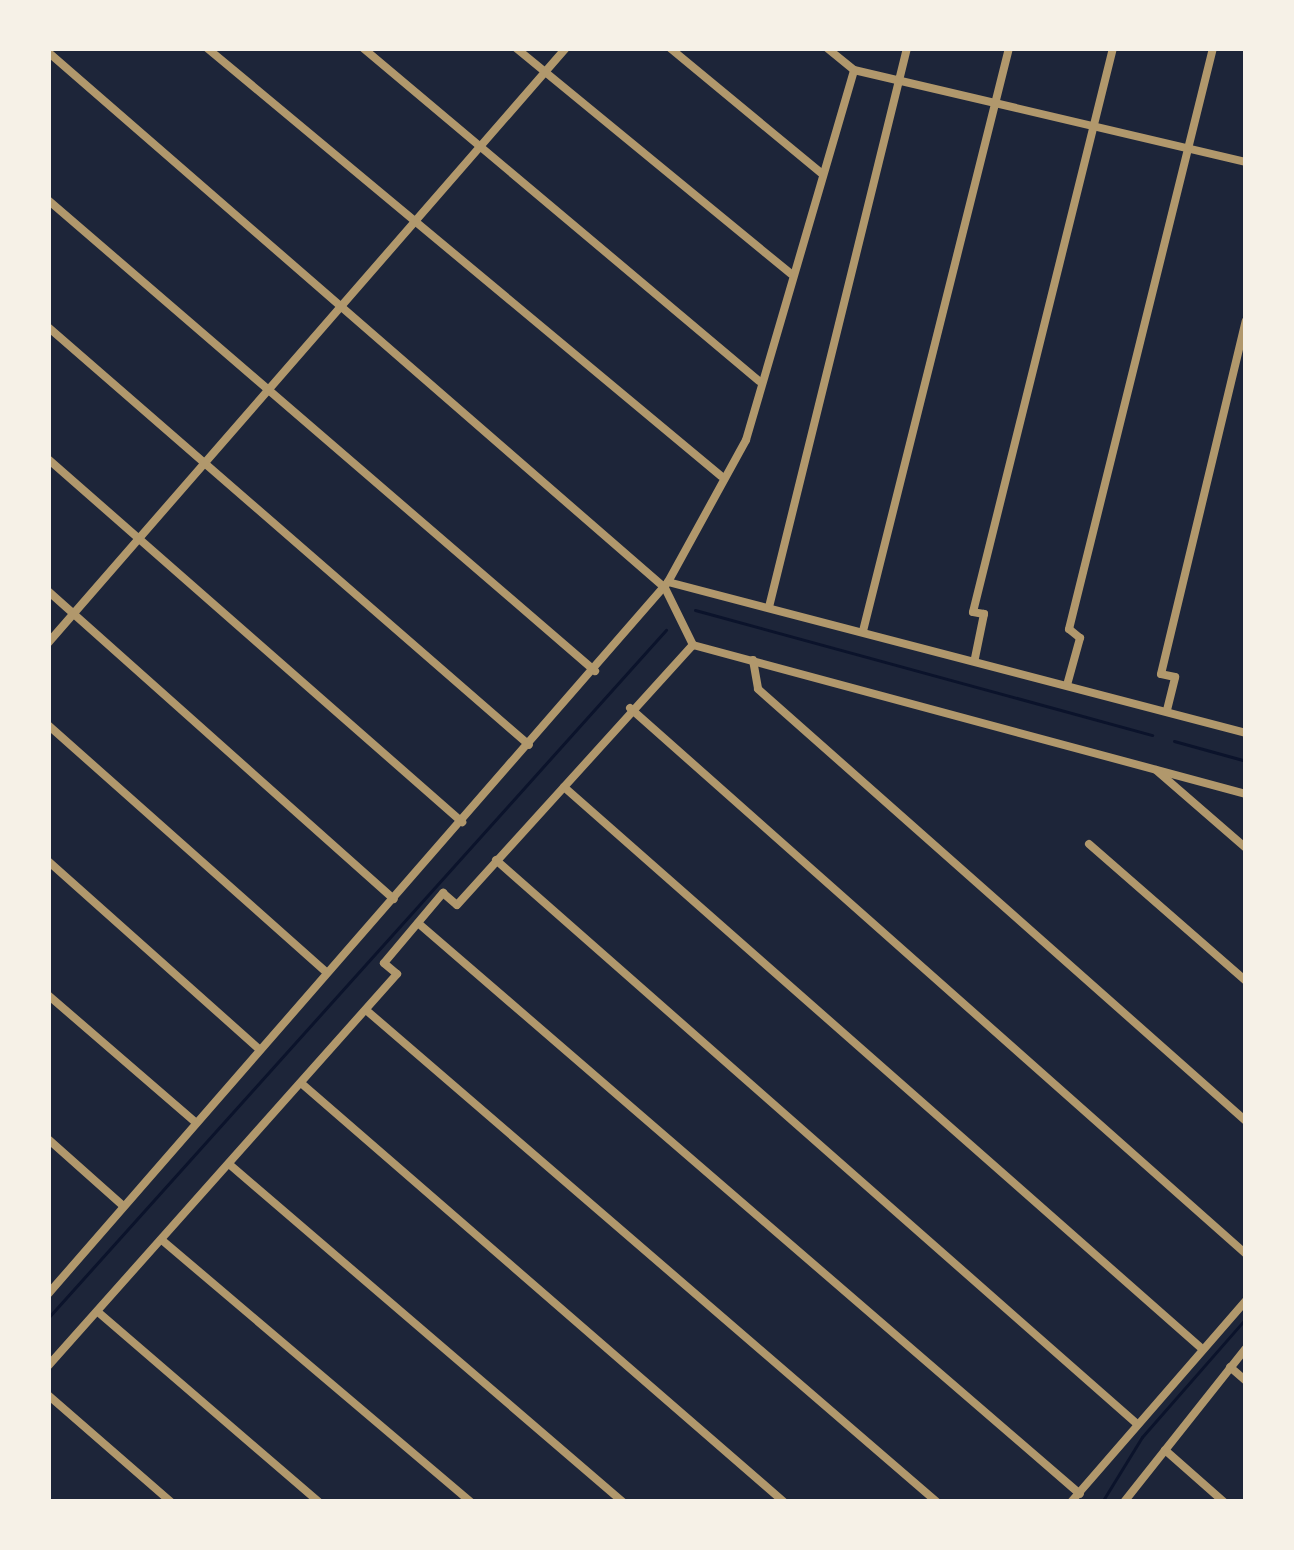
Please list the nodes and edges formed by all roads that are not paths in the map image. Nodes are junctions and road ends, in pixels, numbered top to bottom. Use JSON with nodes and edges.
{"nodes":[{"id":1,"x":208,"y":48,"type":"edge"},
{"id":2,"x":363,"y":48,"type":"edge"},
{"id":3,"x":516,"y":48,"type":"edge"},
{"id":4,"x":566,"y":48,"type":"edge"},
{"id":5,"x":670,"y":48,"type":"edge"},
{"id":6,"x":827,"y":48,"type":"edge"},
{"id":7,"x":908,"y":48,"type":"edge"},
{"id":8,"x":1009,"y":48,"type":"edge"},
{"id":9,"x":1113,"y":48,"type":"edge"},
{"id":10,"x":1213,"y":48,"type":"edge"},
{"id":11,"x":48,"y":52,"type":"edge"},
{"id":12,"x":854,"y":70,"type":"junction"},
{"id":13,"x":545,"y":73,"type":"junction"},
{"id":14,"x":900,"y":80,"type":"junction"},
{"id":15,"x":996,"y":101,"type":"junction"},
{"id":16,"x":1094,"y":124,"type":"junction"},
{"id":17,"x":480,"y":148,"type":"junction"},
{"id":18,"x":1187,"y":150,"type":"junction"},
{"id":19,"x":1246,"y":162,"type":"edge"},
{"id":20,"x":821,"y":173,"type":"junction"},
{"id":21,"x":48,"y":200,"type":"edge"},
{"id":22,"x":416,"y":223,"type":"junction"},
{"id":23,"x":791,"y":274,"type":"junction"},
{"id":24,"x":344,"y":307,"type":"junction"},
{"id":25,"x":1246,"y":321,"type":"edge"},
{"id":26,"x":48,"y":327,"type":"edge"},
{"id":27,"x":759,"y":381,"type":"junction"},
{"id":28,"x":272,"y":390,"type":"junction"},
{"id":29,"x":48,"y":459,"type":"edge"},
{"id":30,"x":207,"y":466,"type":"junction"},
{"id":31,"x":721,"y":476,"type":"junction"},
{"id":32,"x":140,"y":540,"type":"junction"},
{"id":33,"x":666,"y":585,"type":"junction"},
{"id":34,"x":48,"y":591,"type":"edge"},
{"id":35,"x":769,"y":607,"type":"junction"},
{"id":36,"x":74,"y":614,"type":"junction"},
{"id":37,"x":863,"y":631,"type":"junction"},
{"id":38,"x":48,"y":643,"type":"edge"},
{"id":39,"x":693,"y":645,"type":"junction"},
{"id":40,"x":975,"y":658,"type":"junction"},
{"id":41,"x":753,"y":660,"type":"junction"},
{"id":42,"x":595,"y":670,"type":"junction"},
{"id":43,"x":1067,"y":685,"type":"junction"},
{"id":44,"x":630,"y":708,"type":"junction"},
{"id":45,"x":1167,"y":710,"type":"junction"},
{"id":46,"x":48,"y":725,"type":"edge"},
{"id":47,"x":1246,"y":733,"type":"edge"},
{"id":48,"x":529,"y":745,"type":"junction"},
{"id":49,"x":1153,"y":767,"type":"junction"},
{"id":50,"x":564,"y":787,"type":"junction"},
{"id":51,"x":1246,"y":794,"type":"edge"},
{"id":52,"x":462,"y":823,"type":"junction"},
{"id":53,"x":1089,"y":844,"type":"dead end"},
{"id":54,"x":1246,"y":848,"type":"edge"},
{"id":55,"x":496,"y":860,"type":"junction"},
{"id":56,"x":48,"y":861,"type":"edge"},
{"id":57,"x":394,"y":899,"type":"junction"},
{"id":58,"x":418,"y":923,"type":"junction"},
{"id":59,"x":328,"y":974,"type":"junction"},
{"id":60,"x":1246,"y":981,"type":"edge"},
{"id":61,"x":48,"y":995,"type":"edge"},
{"id":62,"x":366,"y":1010,"type":"junction"},
{"id":63,"x":260,"y":1050,"type":"junction"},
{"id":64,"x":301,"y":1083,"type":"junction"},
{"id":65,"x":1246,"y":1121,"type":"edge"},
{"id":66,"x":195,"y":1122,"type":"junction"},
{"id":67,"x":48,"y":1139,"type":"edge"},
{"id":68,"x":229,"y":1164,"type":"junction"},
{"id":69,"x":122,"y":1205,"type":"junction"},
{"id":70,"x":163,"y":1241,"type":"junction"},
{"id":71,"x":1246,"y":1254,"type":"edge"},
{"id":72,"x":48,"y":1294,"type":"edge"},
{"id":73,"x":1246,"y":1301,"type":"edge"},
{"id":74,"x":98,"y":1312,"type":"junction"},
{"id":75,"x":1200,"y":1347,"type":"junction"},
{"id":76,"x":1246,"y":1348,"type":"edge"},
{"id":77,"x":48,"y":1366,"type":"edge"},
{"id":78,"x":1231,"y":1367,"type":"junction"},
{"id":79,"x":1246,"y":1382,"type":"edge"},
{"id":80,"x":48,"y":1395,"type":"edge"},
{"id":81,"x":1136,"y":1423,"type":"junction"},
{"id":82,"x":1165,"y":1450,"type":"junction"},
{"id":83,"x":1080,"y":1494,"type":"junction"},
{"id":84,"x":171,"y":1502,"type":"edge"},
{"id":85,"x":319,"y":1502,"type":"edge"},
{"id":86,"x":471,"y":1502,"type":"edge"},
{"id":87,"x":622,"y":1502,"type":"edge"},
{"id":88,"x":784,"y":1502,"type":"edge"},
{"id":89,"x":938,"y":1502,"type":"edge"},
{"id":90,"x":1071,"y":1502,"type":"edge"},
{"id":91,"x":1124,"y":1502,"type":"edge"},
{"id":92,"x":1224,"y":1502,"type":"edge"}],
"edges":[{"from":1,"to":22,"type":"street"},
{"from":2,"to":17,"type":"street"},
{"from":3,"to":13,"type":"street"},
{"from":4,"to":13,"type":"street"},
{"from":5,"to":20,"type":"street"},
{"from":6,"to":12,"type":"street"},
{"from":7,"to":14,"type":"street"},
{"from":8,"to":15,"type":"street"},
{"from":9,"to":16,"type":"street"},
{"from":10,"to":18,"type":"street"},
{"from":11,"to":24,"type":"street"},
{"from":12,"to":14,"type":"street"},
{"from":12,"to":20,"type":"street"},
{"from":13,"to":17,"type":"street"},
{"from":13,"to":23,"type":"street"},
{"from":14,"to":15,"type":"street"},
{"from":14,"to":35,"type":"street"},
{"from":15,"to":16,"type":"street"},
{"from":15,"to":37,"type":"street"},
{"from":16,"to":18,"type":"street"},
{"from":16,"to":40,"type":"street"},
{"from":17,"to":22,"type":"street"},
{"from":17,"to":27,"type":"street"},
{"from":18,"to":19,"type":"street"},
{"from":18,"to":43,"type":"street"},
{"from":20,"to":23,"type":"street"},
{"from":21,"to":28,"type":"street"},
{"from":22,"to":24,"type":"street"},
{"from":22,"to":31,"type":"street"},
{"from":23,"to":27,"type":"street"},
{"from":24,"to":28,"type":"street"},
{"from":24,"to":33,"type":"street"},
{"from":25,"to":45,"type":"street"},
{"from":26,"to":30,"type":"street"},
{"from":27,"to":31,"type":"street"},
{"from":28,"to":30,"type":"street"},
{"from":28,"to":42,"type":"street"},
{"from":29,"to":32,"type":"street"},
{"from":30,"to":32,"type":"street"},
{"from":30,"to":48,"type":"street"},
{"from":31,"to":33,"type":"street"},
{"from":32,"to":36,"type":"street"},
{"from":32,"to":52,"type":"street"},
{"from":33,"to":35,"type":"street"},
{"from":33,"to":39,"type":"street"},
{"from":33,"to":42,"type":"street"},
{"from":34,"to":36,"type":"street"},
{"from":35,"to":37,"type":"street"},
{"from":36,"to":38,"type":"street"},
{"from":36,"to":57,"type":"street"},
{"from":37,"to":40,"type":"street"},
{"from":39,"to":41,"type":"street"},
{"from":39,"to":44,"type":"street"},
{"from":40,"to":43,"type":"street"},
{"from":41,"to":49,"type":"street"},
{"from":41,"to":65,"type":"street"},
{"from":42,"to":48,"type":"street"},
{"from":43,"to":45,"type":"street"},
{"from":44,"to":50,"type":"street"},
{"from":44,"to":71,"type":"street"},
{"from":45,"to":47,"type":"street"},
{"from":46,"to":59,"type":"street"},
{"from":48,"to":52,"type":"street"},
{"from":49,"to":51,"type":"street"},
{"from":49,"to":54,"type":"street"},
{"from":50,"to":55,"type":"street"},
{"from":50,"to":75,"type":"street"},
{"from":52,"to":57,"type":"street"},
{"from":53,"to":60,"type":"street"},
{"from":55,"to":58,"type":"street"},
{"from":55,"to":81,"type":"street"},
{"from":56,"to":63,"type":"street"},
{"from":57,"to":59,"type":"street"},
{"from":58,"to":62,"type":"street"},
{"from":58,"to":83,"type":"street"},
{"from":59,"to":63,"type":"street"},
{"from":61,"to":66,"type":"street"},
{"from":62,"to":64,"type":"street"},
{"from":62,"to":89,"type":"street"},
{"from":63,"to":66,"type":"street"},
{"from":64,"to":68,"type":"street"},
{"from":64,"to":88,"type":"street"},
{"from":66,"to":69,"type":"street"},
{"from":67,"to":69,"type":"street"},
{"from":68,"to":70,"type":"street"},
{"from":68,"to":87,"type":"street"},
{"from":69,"to":72,"type":"street"},
{"from":70,"to":74,"type":"street"},
{"from":70,"to":86,"type":"street"},
{"from":73,"to":75,"type":"street"},
{"from":74,"to":77,"type":"street"},
{"from":74,"to":85,"type":"street"},
{"from":75,"to":81,"type":"street"},
{"from":76,"to":78,"type":"street"},
{"from":78,"to":79,"type":"street"},
{"from":78,"to":82,"type":"street"},
{"from":80,"to":84,"type":"street"},
{"from":81,"to":83,"type":"street"},
{"from":82,"to":91,"type":"street"},
{"from":82,"to":92,"type":"street"},
{"from":83,"to":90,"type":"street"}]}
